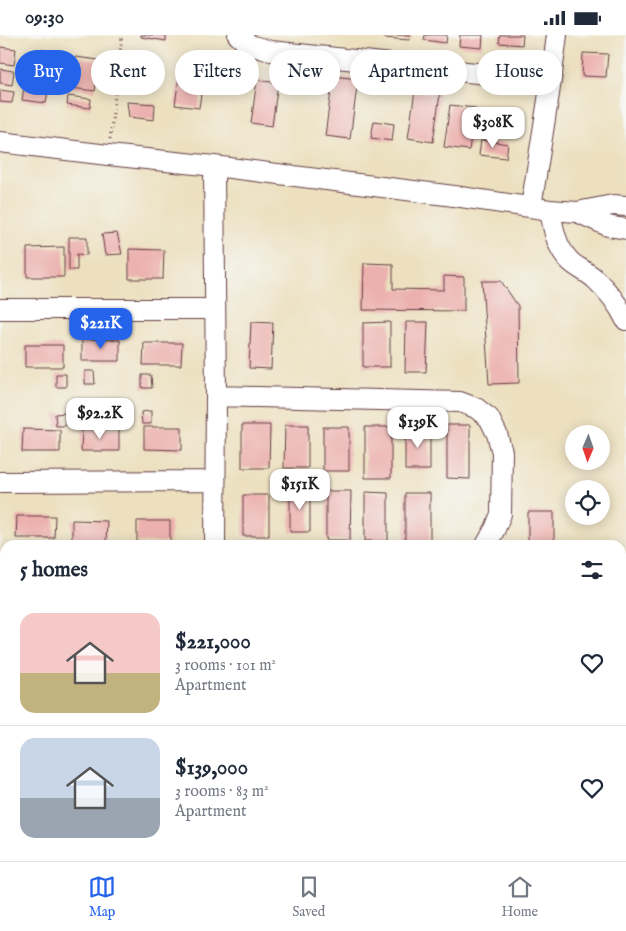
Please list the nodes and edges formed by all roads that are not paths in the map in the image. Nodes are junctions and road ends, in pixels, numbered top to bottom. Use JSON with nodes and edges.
{"nodes":[{"id":1,"x":238,"y":35,"type":"edge"},
{"id":2,"x":557,"y":35,"type":"edge"},
{"id":3,"x":555,"y":50,"type":"edge"},
{"id":4,"x":477,"y":73,"type":"edge"},
{"id":5,"x":550,"y":95,"type":"edge"},
{"id":6,"x":0,"y":142,"type":"edge"},
{"id":7,"x":214,"y":166,"type":"junction"},
{"id":8,"x":626,"y":206,"type":"edge"},
{"id":9,"x":540,"y":209,"type":"junction"},
{"id":10,"x":577,"y":212,"type":"junction"},
{"id":11,"x":626,"y":229,"type":"edge"},
{"id":12,"x":0,"y":309,"type":"edge"},
{"id":13,"x":216,"y":309,"type":"junction"},
{"id":14,"x":626,"y":320,"type":"edge"},
{"id":15,"x":216,"y":396,"type":"junction"},
{"id":16,"x":216,"y":481,"type":"junction"},
{"id":17,"x":0,"y":482,"type":"edge"},
{"id":18,"x":215,"y":540,"type":"edge"},
{"id":19,"x":489,"y":540,"type":"edge"}],
"edges":[{"from":1,"to":4,"type":"street"},
{"from":2,"to":3,"type":"street"},
{"from":5,"to":9,"type":"street"},
{"from":6,"to":7,"type":"street"},
{"from":7,"to":9,"type":"street"},
{"from":7,"to":13,"type":"street"},
{"from":8,"to":10,"type":"street"},
{"from":9,"to":10,"type":"street"},
{"from":9,"to":14,"type":"street"},
{"from":10,"to":11,"type":"street"},
{"from":12,"to":13,"type":"street"},
{"from":13,"to":15,"type":"street"},
{"from":15,"to":16,"type":"street"},
{"from":15,"to":19,"type":"street"},
{"from":16,"to":17,"type":"street"},
{"from":16,"to":18,"type":"street"}]}
